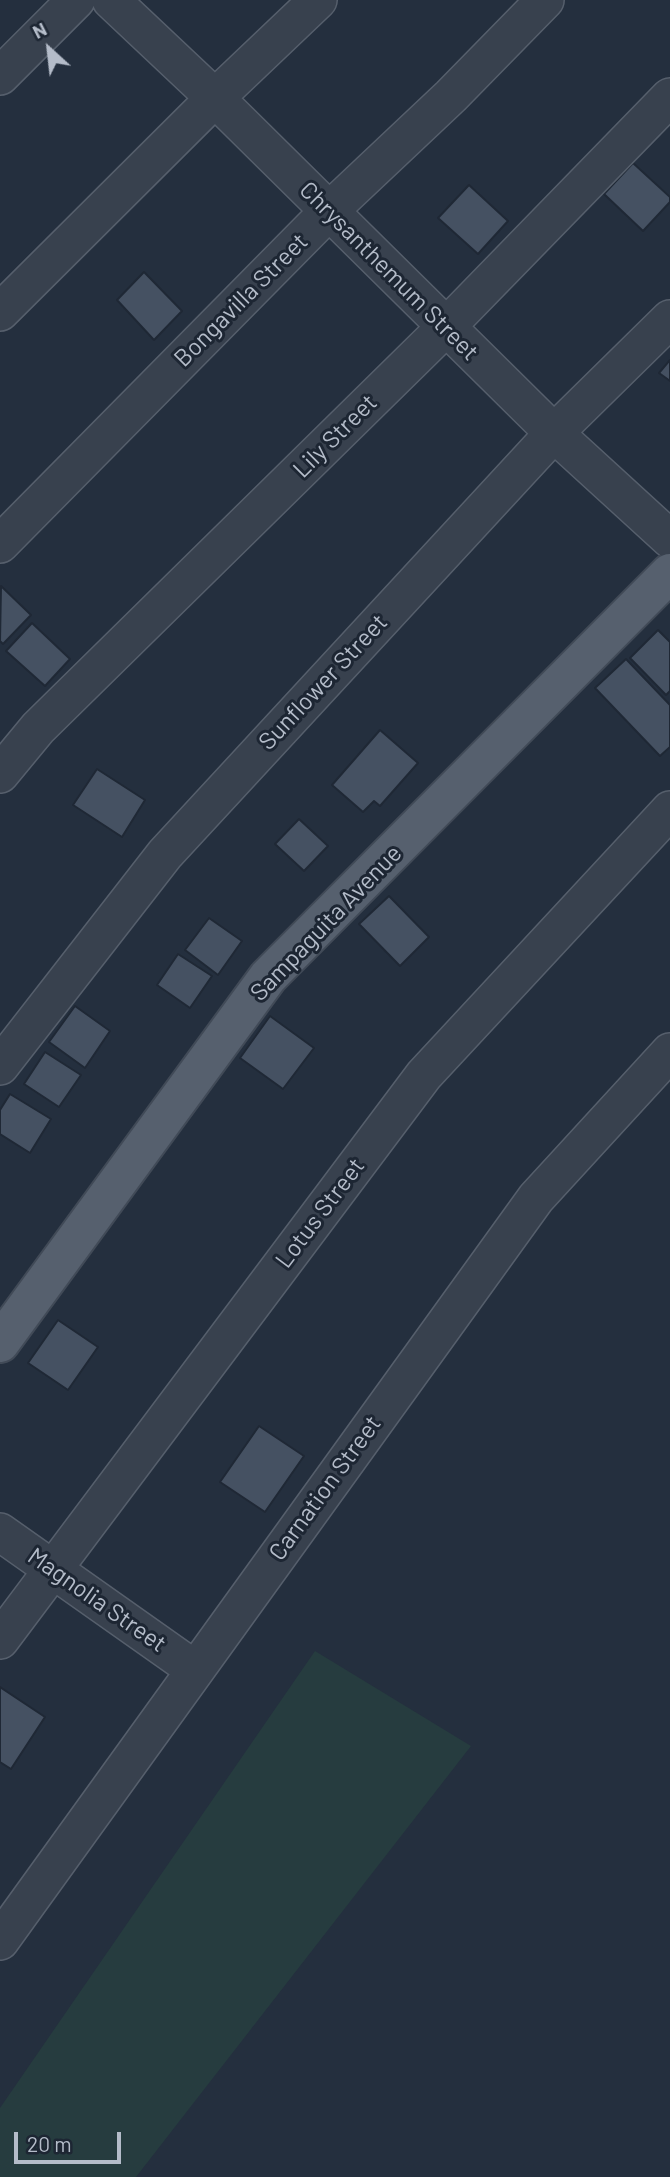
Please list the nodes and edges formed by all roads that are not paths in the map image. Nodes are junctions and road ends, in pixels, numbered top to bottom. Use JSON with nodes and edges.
{"nodes":[{"id":1,"x":76,"y":0,"type":"edge"},
{"id":2,"x":111,"y":0,"type":"edge"},
{"id":3,"x":318,"y":0,"type":"edge"},
{"id":4,"x":545,"y":0,"type":"edge"},
{"id":5,"x":0,"y":76,"type":"edge"},
{"id":6,"x":670,"y":97,"type":"edge"},
{"id":7,"x":215,"y":98,"type":"junction"},
{"id":8,"x":329,"y":211,"type":"junction"},
{"id":9,"x":0,"y":312,"type":"edge"},
{"id":10,"x":670,"y":319,"type":"edge"},
{"id":11,"x":446,"y":327,"type":"junction"},
{"id":12,"x":554,"y":433,"type":"junction"},
{"id":13,"x":670,"y":539,"type":"edge"},
{"id":14,"x":0,"y":544,"type":"edge"},
{"id":15,"x":670,"y":573,"type":"edge"},
{"id":16,"x":0,"y":774,"type":"edge"},
{"id":17,"x":670,"y":810,"type":"edge"},
{"id":18,"x":670,"y":1052,"type":"edge"},
{"id":19,"x":0,"y":1066,"type":"edge"},
{"id":20,"x":0,"y":1343,"type":"edge"},
{"id":21,"x":0,"y":1532,"type":"edge"},
{"id":22,"x":52,"y":1569,"type":"junction"},
{"id":23,"x":0,"y":1640,"type":"edge"},
{"id":24,"x":194,"y":1669,"type":"junction"},
{"id":25,"x":0,"y":1941,"type":"edge"}],
"edges":[{"from":1,"to":5,"type":"street"},
{"from":2,"to":7,"type":"street","name":"Chrysanthemum Street"},
{"from":3,"to":7,"type":"street"},
{"from":4,"to":8,"type":"street","name":"Bongavilla Street"},
{"from":6,"to":11,"type":"street","name":"Lily Street"},
{"from":7,"to":8,"type":"street","name":"Chrysanthemum Street"},
{"from":7,"to":9,"type":"street"},
{"from":8,"to":11,"type":"street","name":"Chrysanthemum Street"},
{"from":8,"to":14,"type":"street","name":"Bongavilla Street"},
{"from":10,"to":12,"type":"street","name":"Sunflower Street"},
{"from":11,"to":12,"type":"street","name":"Chrysanthemum Street"},
{"from":11,"to":16,"type":"street","name":"Lily Street"},
{"from":12,"to":13,"type":"street","name":"Chrysanthemum Street"},
{"from":12,"to":19,"type":"street","name":"Sunflower Street"},
{"from":15,"to":20,"type":"main road","name":"Sampaguita Avenue"},
{"from":17,"to":22,"type":"street","name":"Lotus Street"},
{"from":18,"to":24,"type":"street","name":"Carnation Street"},
{"from":21,"to":22,"type":"street","name":"Magnolia Street"},
{"from":22,"to":23,"type":"street","name":"Lotus Street"},
{"from":22,"to":24,"type":"street","name":"Magnolia Street"},
{"from":24,"to":25,"type":"street","name":"Carnation Street"}]}
